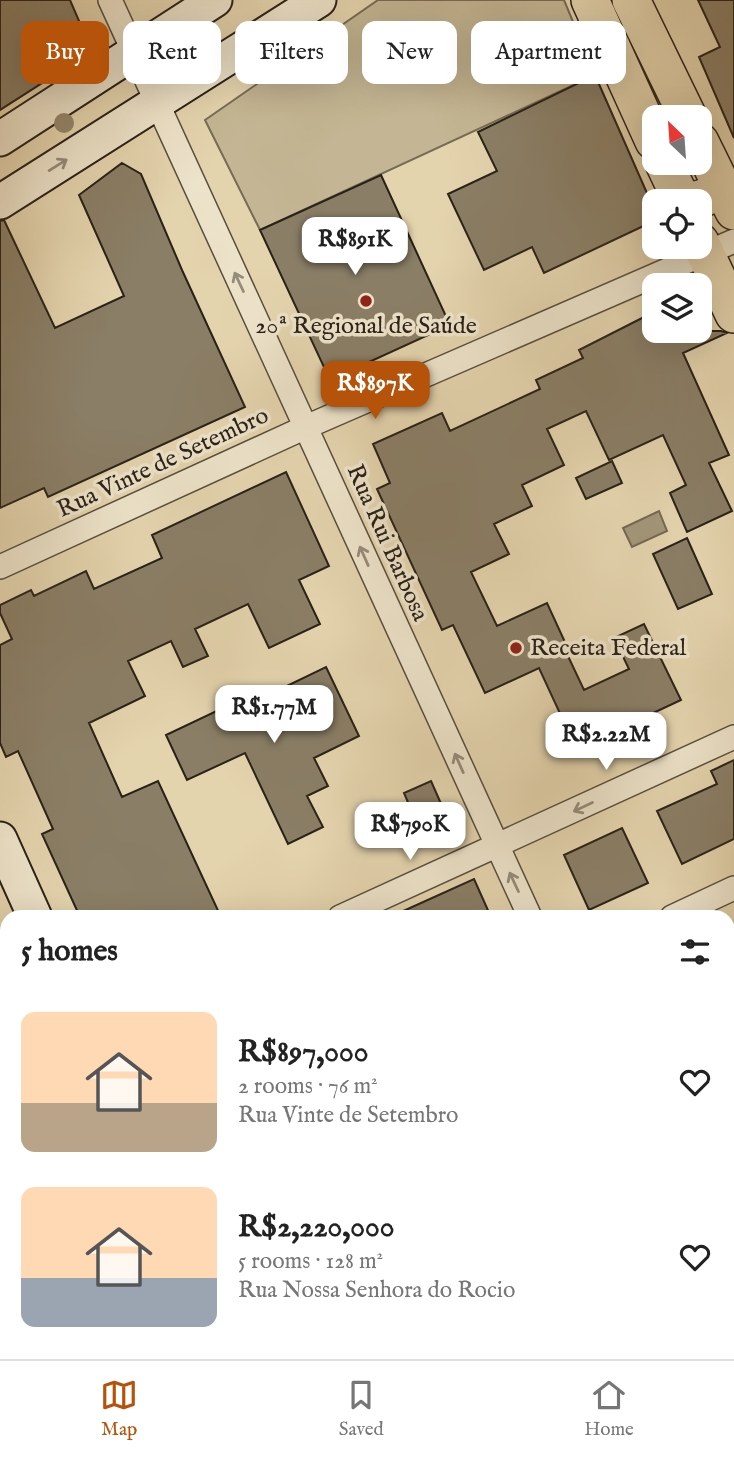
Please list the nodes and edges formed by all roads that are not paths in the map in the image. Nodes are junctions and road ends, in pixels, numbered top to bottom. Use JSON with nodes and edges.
{"nodes":[{"id":1,"x":110,"y":0,"type":"edge"},
{"id":2,"x":215,"y":0,"type":"edge"},
{"id":3,"x":319,"y":0,"type":"edge"},
{"id":4,"x":590,"y":0,"type":"edge"},
{"id":5,"x":631,"y":0,"type":"edge"},
{"id":6,"x":184,"y":21,"type":"edge"},
{"id":7,"x":123,"y":29,"type":"edge"},
{"id":8,"x":123,"y":61,"type":"edge"},
{"id":9,"x":148,"y":84,"type":"edge"},
{"id":10,"x":157,"y":103,"type":"junction"},
{"id":11,"x":682,"y":105,"type":"edge"},
{"id":12,"x":642,"y":115,"type":"edge"},
{"id":13,"x":0,"y":139,"type":"edge"},
{"id":14,"x":712,"y":166,"type":"edge"},
{"id":15,"x":727,"y":197,"type":"edge"},
{"id":16,"x":0,"y":202,"type":"edge"},
{"id":17,"x":713,"y":246,"type":"edge"},
{"id":18,"x":734,"y":314,"type":"edge"},
{"id":19,"x":306,"y":427,"type":"junction"},
{"id":20,"x":0,"y":566,"type":"edge"},
{"id":21,"x":734,"y":737,"type":"edge"},
{"id":22,"x":0,"y":839,"type":"edge"},
{"id":23,"x":497,"y":847,"type":"junction"},
{"id":24,"x":734,"y":888,"type":"edge"},
{"id":25,"x":32,"y":910,"type":"edge"},
{"id":26,"x":357,"y":910,"type":"edge"},
{"id":27,"x":527,"y":910,"type":"edge"},
{"id":28,"x":688,"y":910,"type":"edge"}],
"edges":[{"from":1,"to":7,"type":"street","name":"Rua Rui Barbosa"},
{"from":2,"to":6,"type":"street"},
{"from":3,"to":10,"type":"street"},
{"from":4,"to":12,"type":"main road"},
{"from":5,"to":11,"type":"main road"},
{"from":8,"to":13,"type":"street"},
{"from":9,"to":10,"type":"street","name":"Rua Rui Barbosa"},
{"from":16,"to":10,"type":"street","one_way":true},
{"from":19,"to":10,"type":"street","name":"Rua Rui Barbosa","one_way":true},
{"from":14,"to":15,"type":"main road"},
{"from":17,"to":18,"type":"main road"},
{"from":17,"to":19,"type":"street","name":"Rua Vinte de Setembro"},
{"from":19,"to":20,"type":"street","name":"Rua Vinte de Setembro"},
{"from":23,"to":19,"type":"street","name":"Rua Rui Barbosa","one_way":true},
{"from":21,"to":23,"type":"street","one_way":true},
{"from":22,"to":25,"type":"street"},
{"from":23,"to":26,"type":"street"},
{"from":27,"to":23,"type":"street","name":"Rua Rui Barbosa","one_way":true},
{"from":24,"to":28,"type":"street"}]}
